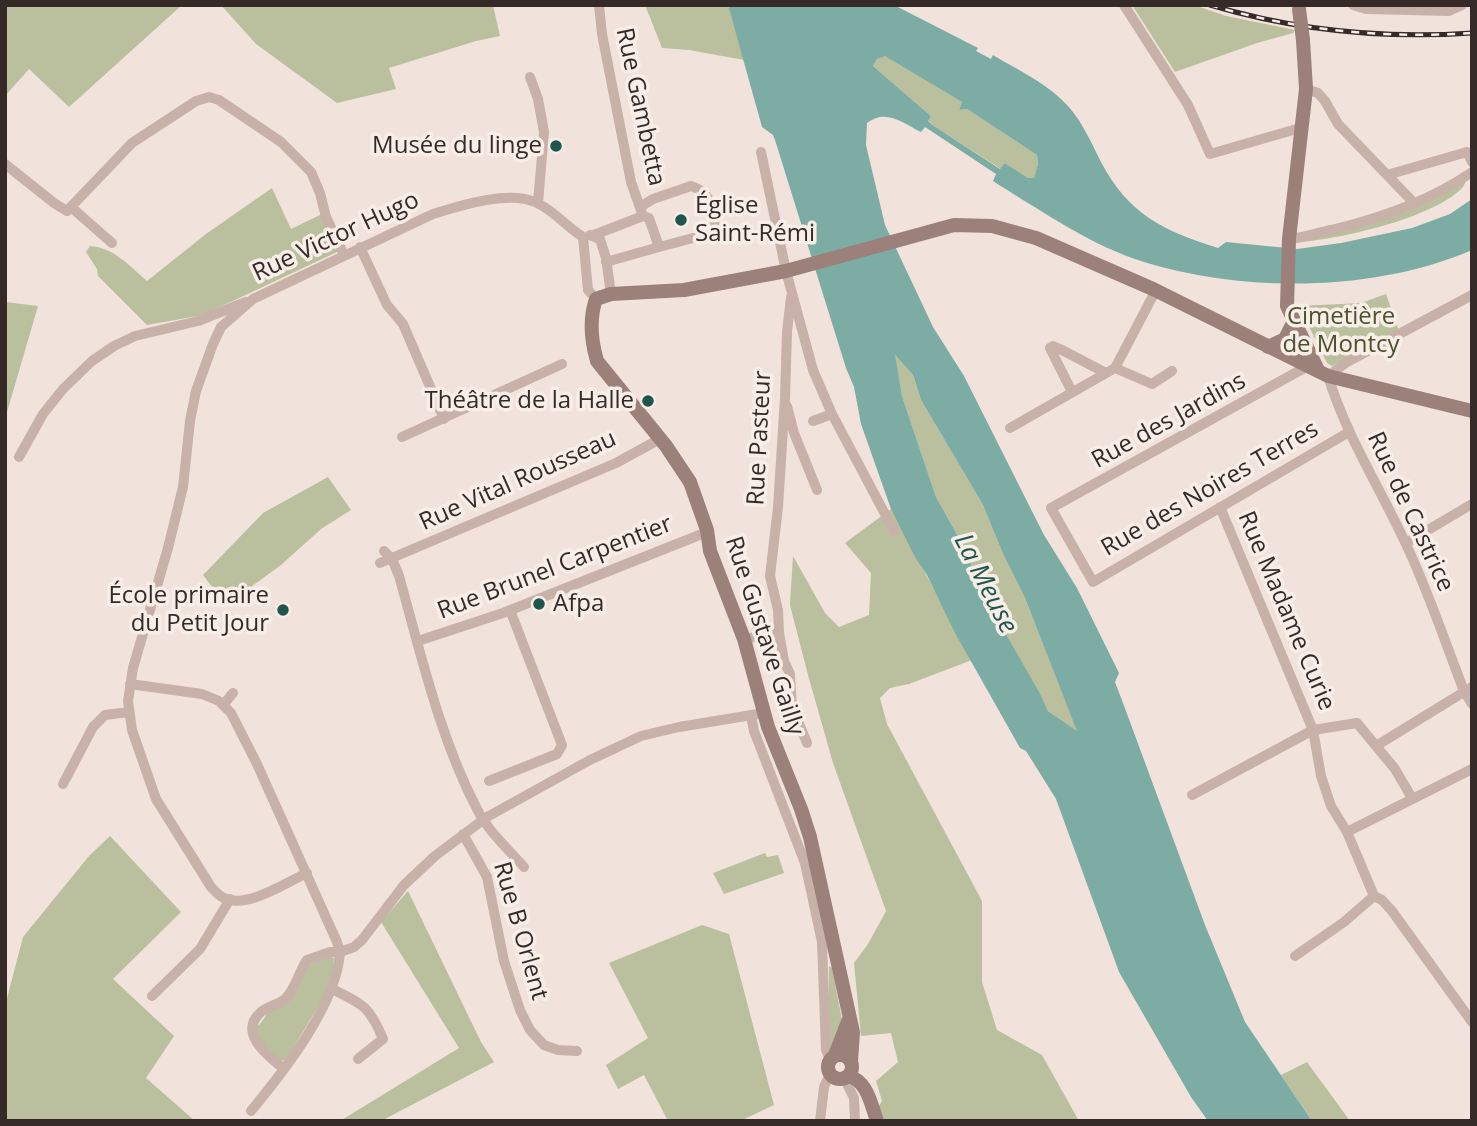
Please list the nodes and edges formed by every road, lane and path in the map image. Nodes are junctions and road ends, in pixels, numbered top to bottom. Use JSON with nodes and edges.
{"nodes":[{"id":1,"x":599,"y":5,"type":"edge"},
{"id":2,"x":1124,"y":5,"type":"edge"},
{"id":3,"x":1462,"y":5,"type":"edge"},
{"id":4,"x":1356,"y":6,"type":"edge"},
{"id":5,"x":1299,"y":7,"type":"edge"},
{"id":6,"x":530,"y":77,"type":"dead end"},
{"id":7,"x":1306,"y":89,"type":"junction"},
{"id":8,"x":1300,"y":128,"type":"junction"},
{"id":9,"x":761,"y":152,"type":"dead end"},
{"id":10,"x":1472,"y":162,"type":"edge"},
{"id":11,"x":5,"y":164,"type":"edge"},
{"id":12,"x":1472,"y":172,"type":"edge"},
{"id":13,"x":1387,"y":175,"type":"junction"},
{"id":14,"x":538,"y":203,"type":"junction"},
{"id":15,"x":1414,"y":203,"type":"junction"},
{"id":16,"x":71,"y":207,"type":"junction"},
{"id":17,"x":641,"y":212,"type":"junction"},
{"id":18,"x":588,"y":236,"type":"junction"},
{"id":19,"x":1289,"y":241,"type":"junction"},
{"id":20,"x":112,"y":243,"type":"dead end"},
{"id":21,"x":360,"y":247,"type":"junction"},
{"id":22,"x":659,"y":247,"type":"junction"},
{"id":23,"x":344,"y":255,"type":"junction"},
{"id":24,"x":607,"y":262,"type":"junction"},
{"id":25,"x":791,"y":270,"type":"junction"},
{"id":26,"x":1156,"y":290,"type":"junction"},
{"id":27,"x":792,"y":293,"type":"junction"},
{"id":28,"x":1472,"y":295,"type":"edge"},
{"id":29,"x":603,"y":296,"type":"junction"},
{"id":30,"x":253,"y":299,"type":"junction"},
{"id":31,"x":1294,"y":321,"type":"junction"},
{"id":32,"x":1268,"y":347,"type":"junction"},
{"id":33,"x":562,"y":364,"type":"dead end"},
{"id":34,"x":1111,"y":371,"type":"junction"},
{"id":35,"x":1172,"y":371,"type":"dead end"},
{"id":36,"x":1317,"y":371,"type":"junction"},
{"id":37,"x":1072,"y":392,"type":"junction"},
{"id":38,"x":785,"y":398,"type":"junction"},
{"id":39,"x":1472,"y":411,"type":"edge"},
{"id":40,"x":832,"y":414,"type":"junction"},
{"id":41,"x":444,"y":419,"type":"junction"},
{"id":42,"x":813,"y":421,"type":"dead end"},
{"id":43,"x":1010,"y":428,"type":"dead end"},
{"id":44,"x":1349,"y":432,"type":"junction"},
{"id":45,"x":402,"y":437,"type":"dead end"},
{"id":46,"x":660,"y":439,"type":"junction"},
{"id":47,"x":19,"y":457,"type":"dead end"},
{"id":48,"x":817,"y":490,"type":"dead end"},
{"id":49,"x":1472,"y":503,"type":"edge"},
{"id":50,"x":1220,"y":507,"type":"junction"},
{"id":51,"x":894,"y":531,"type":"dead end"},
{"id":52,"x":707,"y":532,"type":"junction"},
{"id":53,"x":1406,"y":543,"type":"junction"},
{"id":54,"x":388,"y":555,"type":"junction"},
{"id":55,"x":380,"y":563,"type":"dead end"},
{"id":56,"x":1093,"y":582,"type":"joint"},
{"id":57,"x":510,"y":610,"type":"junction"},
{"id":58,"x":779,"y":633,"type":"junction"},
{"id":59,"x":744,"y":639,"type":"junction"},
{"id":60,"x":418,"y":641,"type":"junction"},
{"id":61,"x":130,"y":684,"type":"junction"},
{"id":62,"x":1468,"y":689,"type":"edge"},
{"id":63,"x":233,"y":693,"type":"dead end"},
{"id":64,"x":1472,"y":704,"type":"edge"},
{"id":65,"x":223,"y":705,"type":"junction"},
{"id":66,"x":129,"y":712,"type":"junction"},
{"id":67,"x":757,"y":714,"type":"junction"},
{"id":68,"x":1313,"y":730,"type":"junction"},
{"id":69,"x":807,"y":743,"type":"dead end"},
{"id":70,"x":1376,"y":747,"type":"junction"},
{"id":71,"x":1472,"y":769,"type":"edge"},
{"id":72,"x":489,"y":781,"type":"dead end"},
{"id":73,"x":62,"y":783,"type":"dead end"},
{"id":74,"x":1192,"y":795,"type":"dead end"},
{"id":75,"x":1412,"y":798,"type":"junction"},
{"id":76,"x":483,"y":819,"type":"junction"},
{"id":77,"x":1347,"y":832,"type":"junction"},
{"id":78,"x":463,"y":834,"type":"junction"},
{"id":79,"x":524,"y":867,"type":"dead end"},
{"id":80,"x":307,"y":873,"type":"junction"},
{"id":81,"x":1374,"y":896,"type":"junction"},
{"id":82,"x":230,"y":899,"type":"junction"},
{"id":83,"x":340,"y":952,"type":"junction"},
{"id":84,"x":1295,"y":956,"type":"dead end"},
{"id":85,"x":332,"y":989,"type":"junction"},
{"id":86,"x":152,"y":996,"type":"dead end"},
{"id":87,"x":849,"y":1019,"type":"junction"},
{"id":88,"x":1472,"y":1022,"type":"edge"},
{"id":89,"x":577,"y":1051,"type":"dead end"},
{"id":90,"x":833,"y":1057,"type":"junction"},
{"id":91,"x":358,"y":1059,"type":"dead end"},
{"id":92,"x":284,"y":1069,"type":"junction"},
{"id":93,"x":848,"y":1072,"type":"junction"},
{"id":94,"x":830,"y":1074,"type":"junction"},
{"id":95,"x":251,"y":1111,"type":"dead end"},
{"id":96,"x":820,"y":1121,"type":"edge"},
{"id":97,"x":855,"y":1121,"type":"edge"},
{"id":98,"x":877,"y":1121,"type":"edge"}],
"edges":[{"from":1,"to":17,"type":"street","name":"Rue Gambetta"},
{"from":2,"to":8,"type":"street"},
{"from":3,"to":4,"type":"street"},
{"from":5,"to":7,"type":"street","bridge":true},
{"from":6,"to":14,"type":"street"},
{"from":7,"to":8,"type":"street"},
{"from":7,"to":13,"type":"street"},
{"from":8,"to":19,"type":"street"},
{"from":9,"to":25,"type":"street"},
{"from":10,"to":13,"type":"street"},
{"from":11,"to":16,"type":"street"},
{"from":12,"to":15,"type":"street"},
{"from":13,"to":15,"type":"street"},
{"from":14,"to":18,"type":"street"},
{"from":14,"to":21,"type":"street","name":"Rue Victor Hugo"},
{"from":15,"to":19,"type":"street"},
{"from":16,"to":20,"type":"street"},
{"from":16,"to":23,"type":"street"},
{"from":17,"to":18,"type":"street"},
{"from":17,"to":22,"type":"street","name":"Rue Gambetta"},
{"from":17,"to":22,"type":"street"},
{"from":18,"to":24,"type":"street"},
{"from":18,"to":29,"type":"street"},
{"from":19,"to":31,"type":"street"},
{"from":21,"to":23,"type":"street","name":"Rue Victor Hugo"},
{"from":21,"to":41,"type":"street"},
{"from":22,"to":24,"type":"street"},
{"from":23,"to":30,"type":"street","name":"Rue Victor Hugo"},
{"from":24,"to":29,"type":"street"},
{"from":25,"to":26,"type":"street"},
{"from":25,"to":27,"type":"street"},
{"from":25,"to":29,"type":"street"},
{"from":26,"to":32,"type":"street"},
{"from":26,"to":34,"type":"street"},
{"from":27,"to":38,"type":"street","name":"Rue Pasteur"},
{"from":27,"to":40,"type":"street"},
{"from":28,"to":36,"type":"street","name":"Rue des Jardins"},
{"from":29,"to":46,"type":"street","name":"Rue Gustave Gailly"},
{"from":30,"to":47,"type":"street"},
{"from":30,"to":61,"type":"street","name":"Rue Victor Hugo"},
{"from":31,"to":32,"type":"street"},
{"from":31,"to":36,"type":"street"},
{"from":32,"to":36,"type":"street"},
{"from":33,"to":41,"type":"street"},
{"from":34,"to":35,"type":"street"},
{"from":34,"to":37,"type":"street"},
{"from":34,"to":37,"type":"street"},
{"from":36,"to":39,"type":"street"},
{"from":36,"to":44,"type":"street","name":"Rue de Castrice"},
{"from":36,"to":56,"type":"street","name":"Rue des Jardins"},
{"from":37,"to":43,"type":"street"},
{"from":38,"to":48,"type":"street"},
{"from":38,"to":58,"type":"street","name":"Rue Pasteur"},
{"from":40,"to":42,"type":"street"},
{"from":40,"to":51,"type":"street"},
{"from":41,"to":45,"type":"street"},
{"from":44,"to":50,"type":"street","name":"Rue des Noires Terres"},
{"from":44,"to":53,"type":"street","name":"Rue de Castrice"},
{"from":46,"to":52,"type":"street","name":"Rue Gustave Gailly"},
{"from":46,"to":54,"type":"street","name":"Rue Vital Rousseau"},
{"from":49,"to":53,"type":"street"},
{"from":50,"to":56,"type":"street","name":"Rue des Noires Terres"},
{"from":50,"to":68,"type":"street","name":"Rue Madame Curie"},
{"from":52,"to":57,"type":"street","name":"Rue Brunel Carpentier"},
{"from":52,"to":59,"type":"street","name":"Rue Gustave Gailly"},
{"from":53,"to":62,"type":"street","name":"Rue de Castrice"},
{"from":54,"to":55,"type":"street","name":"Rue Vital Rousseau"},
{"from":54,"to":60,"type":"street"},
{"from":57,"to":60,"type":"street","name":"Rue Brunel Carpentier"},
{"from":57,"to":72,"type":"street"},
{"from":58,"to":59,"type":"street"},
{"from":58,"to":69,"type":"street","name":"Rue Pasteur"},
{"from":59,"to":67,"type":"street","name":"Rue Gustave Gailly"},
{"from":60,"to":76,"type":"street"},
{"from":61,"to":65,"type":"street"},
{"from":61,"to":66,"type":"street","name":"Rue Victor Hugo"},
{"from":62,"to":64,"type":"street","name":"Rue de Castrice"},
{"from":62,"to":70,"type":"street"},
{"from":63,"to":65,"type":"street"},
{"from":65,"to":80,"type":"street"},
{"from":66,"to":73,"type":"street"},
{"from":66,"to":82,"type":"street","name":"Rue Victor Hugo"},
{"from":67,"to":76,"type":"street"},
{"from":67,"to":87,"type":"street","name":"Rue Gustave Gailly"},
{"from":67,"to":90,"type":"street","name":"Rue Gustave Gailly"},
{"from":68,"to":70,"type":"street"},
{"from":68,"to":74,"type":"street"},
{"from":68,"to":77,"type":"street","name":"Rue Madame Curie"},
{"from":70,"to":75,"type":"street"},
{"from":71,"to":75,"type":"street"},
{"from":75,"to":77,"type":"street"},
{"from":76,"to":78,"type":"street"},
{"from":76,"to":79,"type":"street"},
{"from":77,"to":81,"type":"street","name":"Rue Madame Curie"},
{"from":78,"to":83,"type":"street"},
{"from":78,"to":89,"type":"street","name":"Rue B Orlent"},
{"from":80,"to":82,"type":"street"},
{"from":80,"to":83,"type":"street"},
{"from":81,"to":84,"type":"street"},
{"from":81,"to":88,"type":"street"},
{"from":82,"to":86,"type":"street"},
{"from":83,"to":85,"type":"street"},
{"from":83,"to":92,"type":"street"},
{"from":85,"to":91,"type":"street"},
{"from":85,"to":92,"type":"street"},
{"from":87,"to":90,"type":"street"},
{"from":87,"to":93,"type":"street","name":"Rue Gustave Gailly"},
{"from":90,"to":93,"type":"street"},
{"from":90,"to":94,"type":"street"},
{"from":92,"to":95,"type":"street"},
{"from":93,"to":94,"type":"street"},
{"from":93,"to":97,"type":"street"},
{"from":93,"to":98,"type":"street"},
{"from":94,"to":96,"type":"street"}]}
